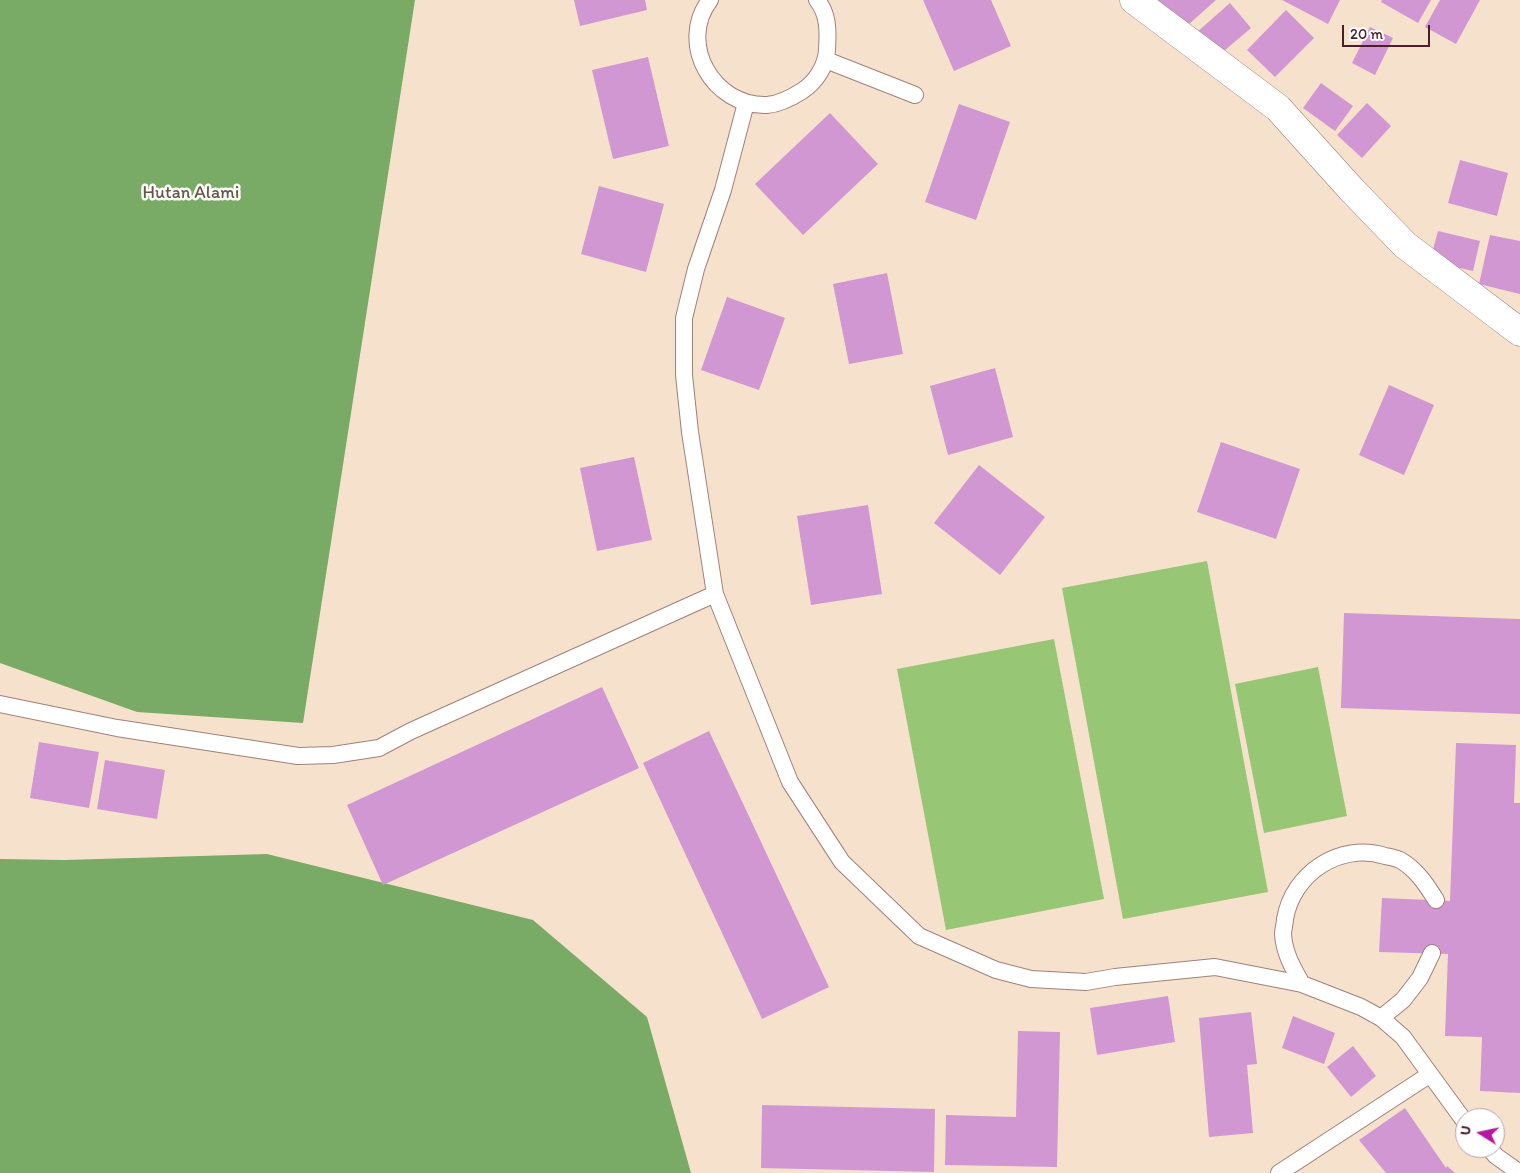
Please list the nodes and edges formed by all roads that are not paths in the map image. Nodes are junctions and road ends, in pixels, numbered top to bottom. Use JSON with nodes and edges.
{"nodes":[{"id":1,"x":710,"y":0,"type":"edge"},
{"id":2,"x":817,"y":0,"type":"edge"},
{"id":3,"x":1134,"y":0,"type":"edge"},
{"id":4,"x":826,"y":60,"type":"junction"},
{"id":5,"x":914,"y":95,"type":"dead end"},
{"id":6,"x":746,"y":103,"type":"junction"},
{"id":7,"x":1520,"y":332,"type":"edge"},
{"id":8,"x":715,"y":594,"type":"junction"},
{"id":9,"x":0,"y":704,"type":"edge"},
{"id":10,"x":1436,"y":900,"type":"dead end"},
{"id":11,"x":1432,"y":953,"type":"dead end"},
{"id":12,"x":1302,"y":984,"type":"junction"},
{"id":13,"x":1381,"y":1018,"type":"junction"},
{"id":14,"x":1429,"y":1075,"type":"junction"},
{"id":15,"x":1455,"y":1109,"type":"edge"},
{"id":16,"x":1499,"y":1158,"type":"edge"},
{"id":17,"x":1279,"y":1173,"type":"edge"},
{"id":18,"x":1520,"y":1173,"type":"edge"}],
"edges":[{"from":1,"to":6,"type":"lane"},
{"from":2,"to":4,"type":"lane"},
{"from":3,"to":7,"type":"street"},
{"from":4,"to":5,"type":"lane"},
{"from":4,"to":6,"type":"lane"},
{"from":6,"to":8,"type":"lane"},
{"from":8,"to":9,"type":"lane"},
{"from":8,"to":12,"type":"lane"},
{"from":10,"to":12,"type":"lane"},
{"from":11,"to":13,"type":"lane"},
{"from":12,"to":13,"type":"lane"},
{"from":13,"to":14,"type":"lane"},
{"from":14,"to":15,"type":"lane"},
{"from":14,"to":17,"type":"lane"},
{"from":16,"to":18,"type":"lane"}]}
